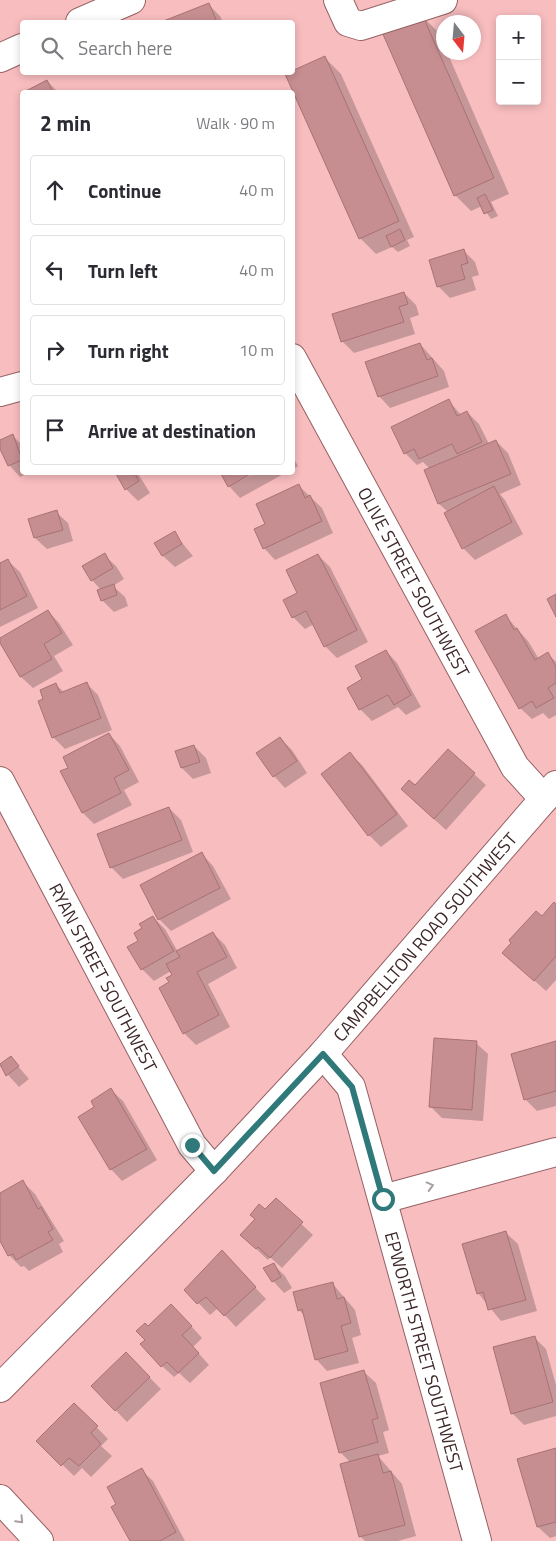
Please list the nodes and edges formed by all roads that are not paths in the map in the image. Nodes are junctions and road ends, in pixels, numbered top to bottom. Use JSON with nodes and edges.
{"nodes":[{"id":1,"x":131,"y":0,"type":"edge"},
{"id":2,"x":338,"y":0,"type":"edge"},
{"id":3,"x":443,"y":0,"type":"edge"},
{"id":4,"x":85,"y":20,"type":"edge"},
{"id":5,"x":20,"y":49,"type":"edge"},
{"id":6,"x":0,"y":58,"type":"edge"},
{"id":7,"x":295,"y":364,"type":"edge"},
{"id":8,"x":20,"y":387,"type":"edge"},
{"id":9,"x":0,"y":392,"type":"edge"},
{"id":10,"x":0,"y":781,"type":"edge"},
{"id":11,"x":550,"y":792,"type":"edge"},
{"id":12,"x":323,"y":1054,"type":"junction"},
{"id":13,"x":556,"y":1152,"type":"edge"},
{"id":14,"x":214,"y":1171,"type":"junction"},
{"id":15,"x":383,"y":1199,"type":"junction"},
{"id":16,"x":0,"y":1388,"type":"edge"},
{"id":17,"x":0,"y":1499,"type":"edge"},
{"id":18,"x":39,"y":1541,"type":"edge"},
{"id":19,"x":477,"y":1541,"type":"edge"}],
"edges":[{"from":1,"to":4,"type":"street"},
{"from":2,"to":3,"type":"street"},
{"from":5,"to":6,"type":"street"},
{"from":7,"to":11,"type":"street","name":"OLIVE STREET SOUTHWEST"},
{"from":8,"to":9,"type":"street"},
{"from":10,"to":14,"type":"street","name":"RYAN STREET SOUTHWEST"},
{"from":11,"to":12,"type":"street","name":"CAMPBELLTON ROAD SOUTHWEST"},
{"from":12,"to":14,"type":"street","name":"CAMPBELLTON ROAD SOUTHWEST"},
{"from":12,"to":15,"type":"street","name":"EPWORTH STREET SOUTHWEST"},
{"from":15,"to":13,"type":"street","one_way":true},
{"from":14,"to":16,"type":"street","name":"CAMPBELLTON ROAD SOUTHWEST"},
{"from":15,"to":19,"type":"street","name":"EPWORTH STREET SOUTHWEST"},
{"from":17,"to":18,"type":"street","one_way":true}]}
